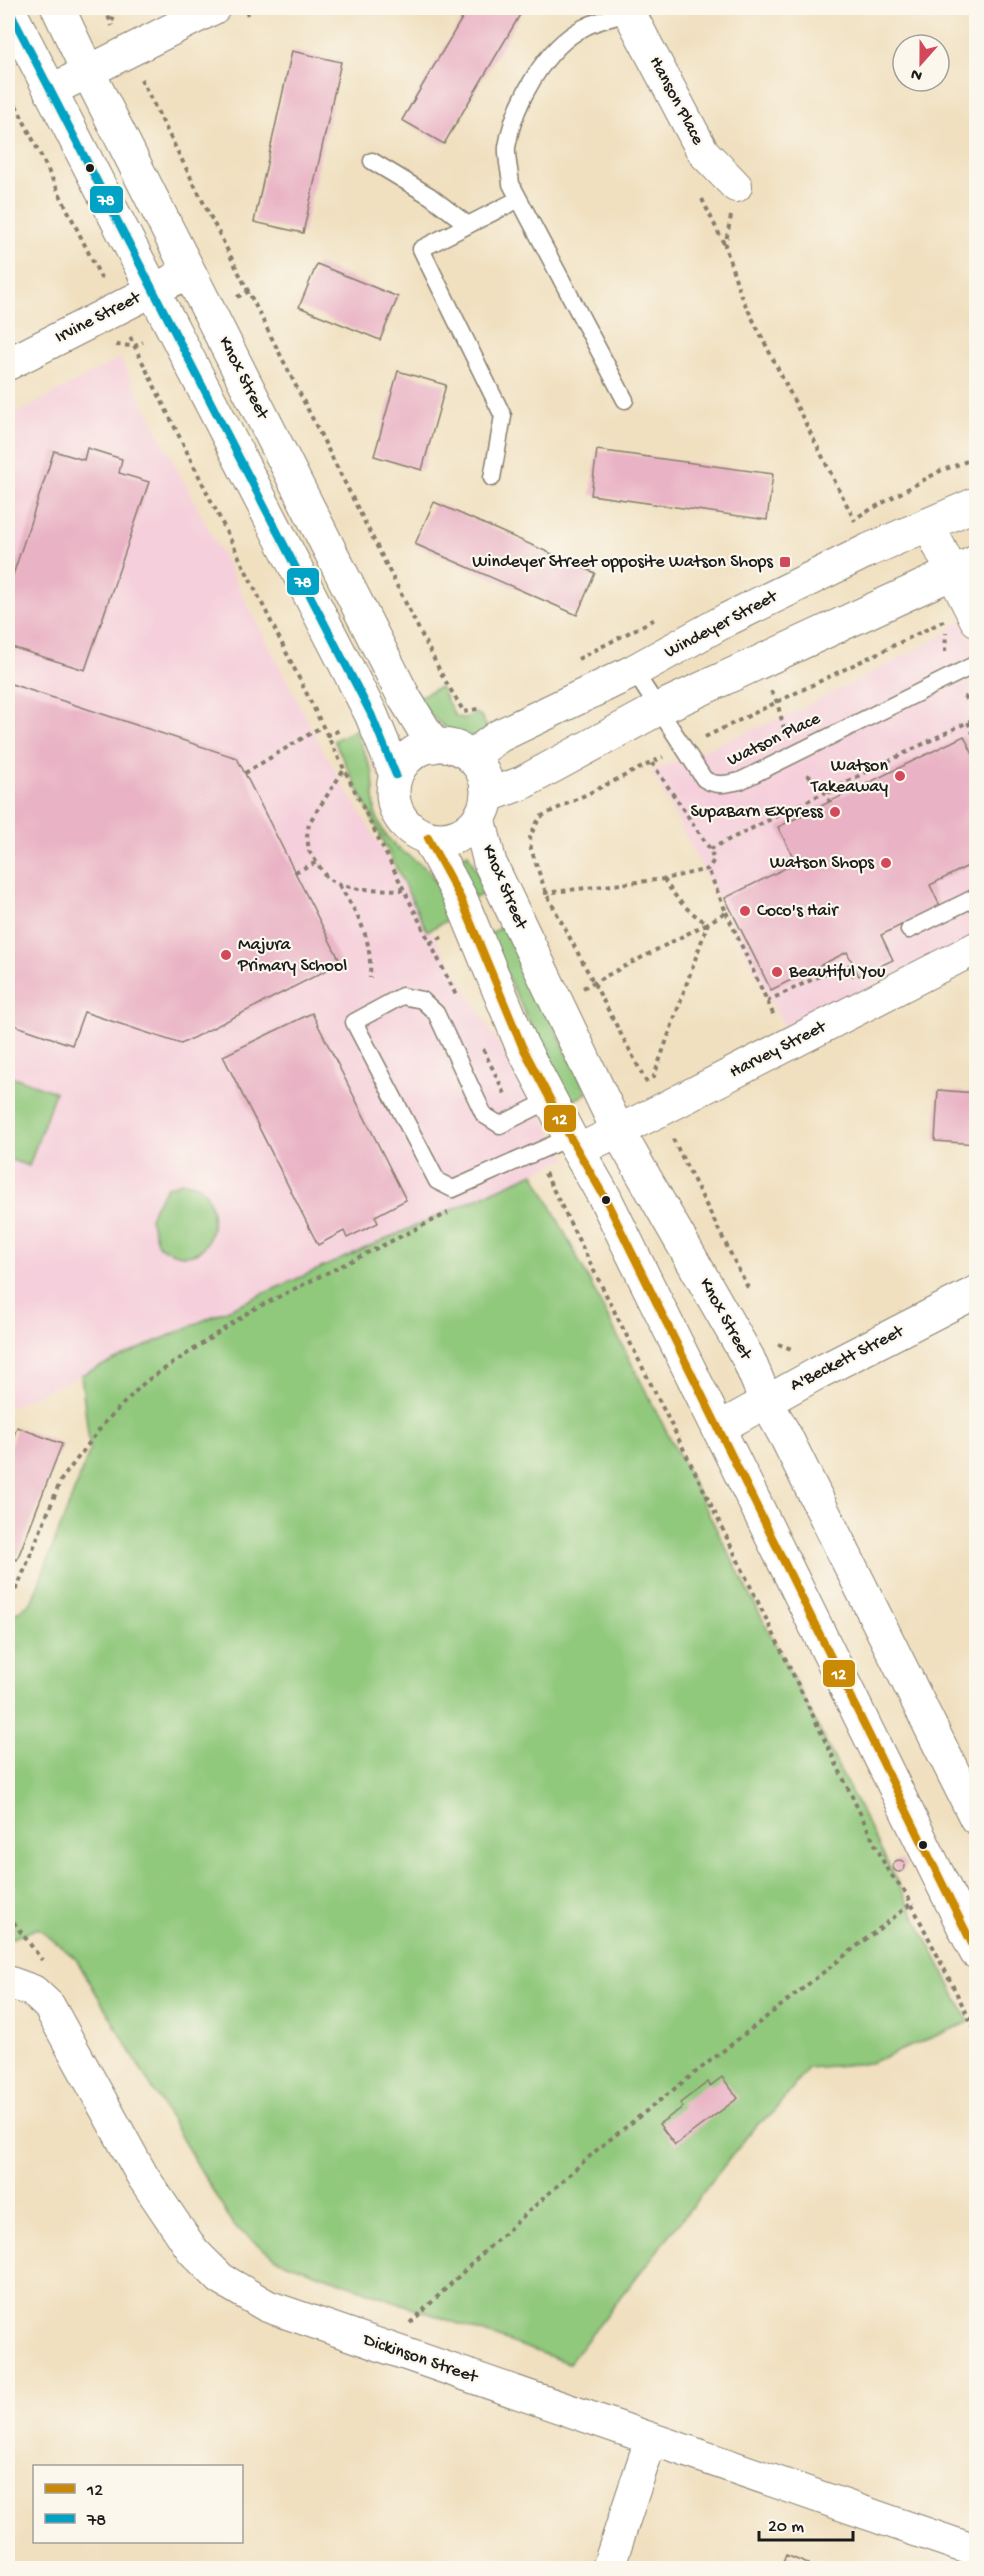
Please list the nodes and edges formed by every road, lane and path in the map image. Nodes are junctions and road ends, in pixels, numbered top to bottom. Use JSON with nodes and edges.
{"nodes":[{"id":1,"x":8,"y":8,"type":"edge"},
{"id":2,"x":58,"y":8,"type":"edge"},
{"id":3,"x":105,"y":8,"type":"edge"},
{"id":4,"x":119,"y":8,"type":"edge"},
{"id":5,"x":214,"y":8,"type":"edge"},
{"id":6,"x":628,"y":10,"type":"edge"},
{"id":7,"x":112,"y":22,"type":"junction"},
{"id":8,"x":124,"y":52,"type":"junction"},
{"id":9,"x":88,"y":72,"type":"junction"},
{"id":10,"x":8,"y":89,"type":"edge"},
{"id":11,"x":50,"y":91,"type":"junction"},
{"id":12,"x":372,"y":161,"type":"dead end"},
{"id":13,"x":736,"y":186,"type":"joint"},
{"id":14,"x":519,"y":199,"type":"junction"},
{"id":15,"x":468,"y":225,"type":"junction"},
{"id":16,"x":189,"y":272,"type":"junction"},
{"id":17,"x":153,"y":290,"type":"junction"},
{"id":18,"x":116,"y":309,"type":"junction"},
{"id":19,"x":8,"y":364,"type":"edge"},
{"id":20,"x":625,"y":400,"type":"dead end"},
{"id":21,"x":976,"y":458,"type":"edge"},
{"id":22,"x":492,"y":478,"type":"dead end"},
{"id":23,"x":976,"y":504,"type":"edge"},
{"id":24,"x":928,"y":524,"type":"junction"},
{"id":25,"x":965,"y":567,"type":"edge"},
{"id":26,"x":974,"y":614,"type":"edge"},
{"id":27,"x":976,"y":664,"type":"edge"},
{"id":28,"x":634,"y":671,"type":"junction"},
{"id":29,"x":484,"y":707,"type":"dead end"},
{"id":30,"x":658,"y":709,"type":"junction"},
{"id":31,"x":976,"y":718,"type":"edge"},
{"id":32,"x":968,"y":722,"type":"junction"},
{"id":33,"x":321,"y":727,"type":"junction"},
{"id":34,"x":976,"y":740,"type":"edge"},
{"id":35,"x":434,"y":746,"type":"junction"},
{"id":36,"x":682,"y":748,"type":"junction"},
{"id":37,"x":471,"y":757,"type":"junction"},
{"id":38,"x":652,"y":763,"type":"junction"},
{"id":39,"x":799,"y":769,"type":"dead end"},
{"id":40,"x":343,"y":771,"type":"junction"},
{"id":41,"x":245,"y":773,"type":"dead end"},
{"id":42,"x":396,"y":775,"type":"junction"},
{"id":43,"x":830,"y":790,"type":"junction"},
{"id":44,"x":829,"y":802,"type":"dead end"},
{"id":45,"x":483,"y":807,"type":"junction"},
{"id":46,"x":428,"y":838,"type":"junction"},
{"id":47,"x":710,"y":849,"type":"junction"},
{"id":48,"x":317,"y":862,"type":"junction"},
{"id":49,"x":708,"y":869,"type":"junction"},
{"id":50,"x":295,"y":872,"type":"dead end"},
{"id":51,"x":664,"y":879,"type":"junction"},
{"id":52,"x":338,"y":884,"type":"junction"},
{"id":53,"x":403,"y":890,"type":"junction"},
{"id":54,"x":976,"y":897,"type":"edge"},
{"id":55,"x":726,"y":912,"type":"junction"},
{"id":56,"x":708,"y":923,"type":"junction"},
{"id":57,"x":909,"y":930,"type":"dead end"},
{"id":58,"x":976,"y":948,"type":"edge"},
{"id":59,"x":370,"y":978,"type":"dead end"},
{"id":60,"x":594,"y":982,"type":"dead end"},
{"id":61,"x":459,"y":1001,"type":"dead end"},
{"id":62,"x":777,"y":1022,"type":"dead end"},
{"id":63,"x":478,"y":1040,"type":"dead end"},
{"id":64,"x":660,"y":1082,"type":"dead end"},
{"id":65,"x":552,"y":1099,"type":"junction"},
{"id":66,"x":517,"y":1117,"type":"junction"},
{"id":67,"x":618,"y":1131,"type":"junction"},
{"id":68,"x":574,"y":1143,"type":"junction"},
{"id":69,"x":535,"y":1154,"type":"junction"},
{"id":70,"x":456,"y":1209,"type":"dead end"},
{"id":71,"x":976,"y":1292,"type":"edge"},
{"id":72,"x":766,"y":1401,"type":"junction"},
{"id":73,"x":719,"y":1428,"type":"junction"},
{"id":74,"x":8,"y":1595,"type":"edge"},
{"id":75,"x":976,"y":1818,"type":"edge"},
{"id":76,"x":917,"y":1895,"type":"dead end"},
{"id":77,"x":911,"y":1904,"type":"junction"},
{"id":78,"x":8,"y":1915,"type":"edge"},
{"id":79,"x":976,"y":1952,"type":"edge"},
{"id":80,"x":20,"y":1987,"type":"edge"},
{"id":81,"x":976,"y":2032,"type":"edge"},
{"id":82,"x":388,"y":2348,"type":"junction"},
{"id":83,"x":651,"y":2439,"type":"junction"},
{"id":84,"x":976,"y":2551,"type":"edge"},
{"id":85,"x":608,"y":2568,"type":"edge"}],
"edges":[{"from":1,"to":11,"type":"street"},
{"from":2,"to":9,"type":"street","name":"Knox Street"},
{"from":3,"to":7,"type":"path"},
{"from":4,"to":7,"type":"path"},
{"from":5,"to":8,"type":"street"},
{"from":6,"to":13,"type":"street","name":"Hanson Place"},
{"from":6,"to":14,"type":"lane"},
{"from":7,"to":8,"type":"path"},
{"from":8,"to":9,"type":"street"},
{"from":8,"to":29,"type":"path"},
{"from":9,"to":11,"type":"street"},
{"from":9,"to":16,"type":"street","name":"Knox Street"},
{"from":10,"to":18,"type":"path"},
{"from":11,"to":17,"type":"street"},
{"from":12,"to":15,"type":"lane"},
{"from":13,"to":21,"type":"path"},
{"from":14,"to":15,"type":"lane"},
{"from":14,"to":20,"type":"lane"},
{"from":15,"to":22,"type":"lane"},
{"from":16,"to":17,"type":"street","name":"Irvine Street"},
{"from":16,"to":35,"type":"street","name":"Knox Street"},
{"from":17,"to":18,"type":"street","name":"Irvine Street"},
{"from":17,"to":42,"type":"street"},
{"from":18,"to":19,"type":"street","name":"Irvine Street"},
{"from":18,"to":33,"type":"path"},
{"from":23,"to":24,"type":"street","name":"Windeyer Street"},
{"from":24,"to":25,"type":"street"},
{"from":24,"to":28,"type":"street","name":"Windeyer Street"},
{"from":25,"to":26,"type":"street"},
{"from":25,"to":30,"type":"street"},
{"from":26,"to":36,"type":"path"},
{"from":27,"to":36,"type":"lane","name":"Watson Place"},
{"from":28,"to":30,"type":"lane","name":"Watson Place"},
{"from":28,"to":37,"type":"street","name":"Windeyer Street"},
{"from":30,"to":36,"type":"lane","name":"Watson Place"},
{"from":30,"to":45,"type":"street"},
{"from":31,"to":32,"type":"path"},
{"from":32,"to":34,"type":"path"},
{"from":32,"to":43,"type":"path"},
{"from":33,"to":40,"type":"path"},
{"from":33,"to":41,"type":"path"},
{"from":35,"to":37,"type":"street"},
{"from":35,"to":42,"type":"street"},
{"from":36,"to":38,"type":"path"},
{"from":37,"to":45,"type":"street"},
{"from":38,"to":47,"type":"path"},
{"from":38,"to":51,"type":"path"},
{"from":39,"to":43,"type":"path"},
{"from":40,"to":48,"type":"path"},
{"from":40,"to":53,"type":"path"},
{"from":42,"to":46,"type":"street"},
{"from":43,"to":44,"type":"path"},
{"from":43,"to":47,"type":"path"},
{"from":45,"to":46,"type":"street"},
{"from":45,"to":67,"type":"street","name":"Knox Street"},
{"from":46,"to":65,"type":"street"},
{"from":47,"to":49,"type":"path"},
{"from":48,"to":50,"type":"path"},
{"from":48,"to":52,"type":"path"},
{"from":49,"to":51,"type":"path"},
{"from":49,"to":55,"type":"path"},
{"from":51,"to":56,"type":"path"},
{"from":52,"to":53,"type":"path"},
{"from":52,"to":59,"type":"path"},
{"from":53,"to":61,"type":"path"},
{"from":54,"to":57,"type":"lane"},
{"from":55,"to":56,"type":"path"},
{"from":55,"to":62,"type":"path"},
{"from":56,"to":60,"type":"path"},
{"from":56,"to":64,"type":"path"},
{"from":58,"to":67,"type":"street","name":"Harvey Street"},
{"from":63,"to":66,"type":"path"},
{"from":65,"to":66,"type":"lane"},
{"from":65,"to":68,"type":"street"},
{"from":66,"to":69,"type":"lane"},
{"from":67,"to":68,"type":"street","name":"Harvey Street"},
{"from":67,"to":72,"type":"street","name":"Knox Street"},
{"from":68,"to":69,"type":"lane"},
{"from":68,"to":73,"type":"street"},
{"from":69,"to":77,"type":"path"},
{"from":70,"to":74,"type":"path"},
{"from":71,"to":72,"type":"street","name":"A'Beckett Street"},
{"from":72,"to":73,"type":"street","name":"A'Beckett Street"},
{"from":72,"to":75,"type":"street","name":"Knox Street"},
{"from":73,"to":79,"type":"street"},
{"from":76,"to":77,"type":"path"},
{"from":77,"to":81,"type":"path"},
{"from":77,"to":82,"type":"path"},
{"from":78,"to":80,"type":"path"},
{"from":80,"to":82,"type":"street","name":"Dickinson Street"},
{"from":82,"to":83,"type":"street","name":"Dickinson Street"},
{"from":83,"to":84,"type":"street","name":"Dickinson Street"},
{"from":83,"to":85,"type":"street"}]}
